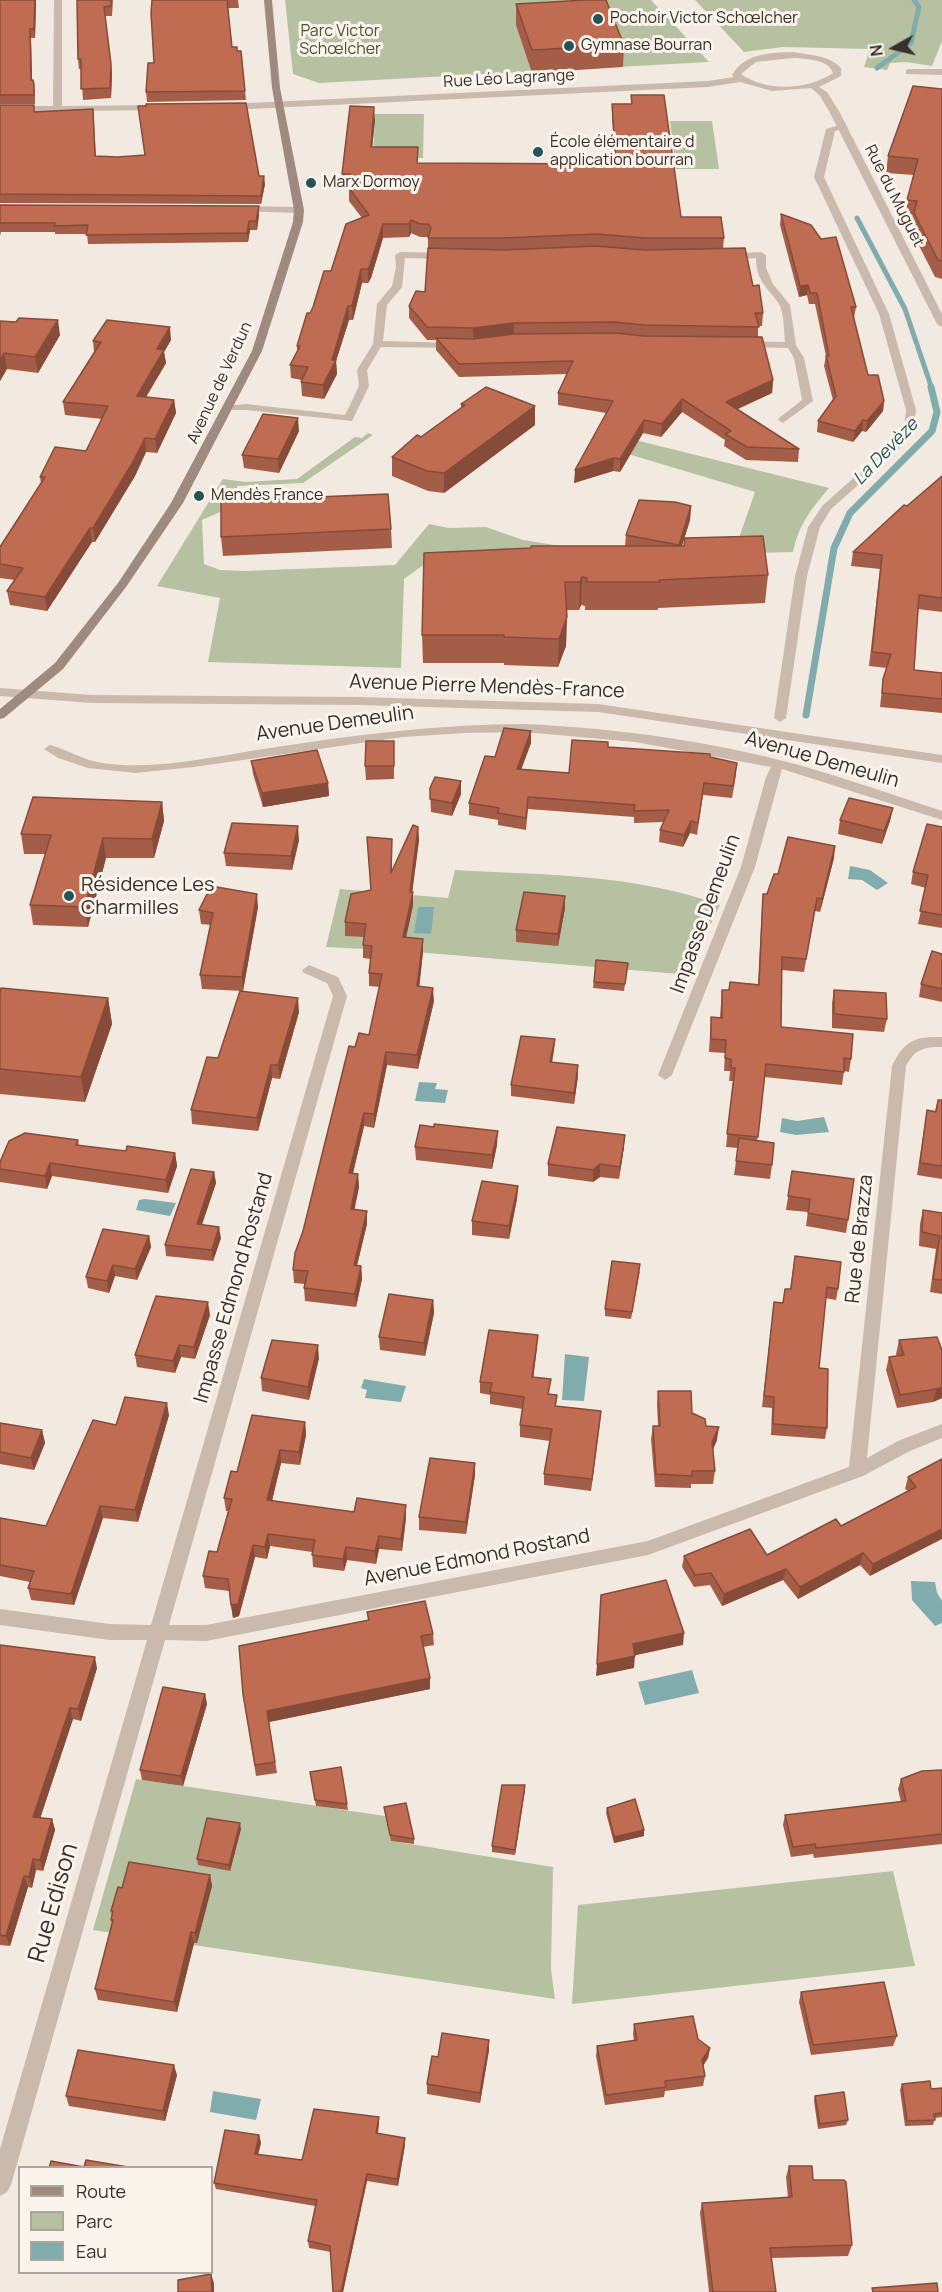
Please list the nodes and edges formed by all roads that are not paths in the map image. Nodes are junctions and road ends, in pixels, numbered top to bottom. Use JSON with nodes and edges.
{"nodes":[{"id":1,"x":58,"y":0,"type":"edge"},
{"id":2,"x":268,"y":0,"type":"edge"},
{"id":3,"x":909,"y":72,"type":"dead end"},
{"id":4,"x":942,"y":72,"type":"edge"},
{"id":5,"x":740,"y":79,"type":"junction"},
{"id":6,"x":813,"y":86,"type":"junction"},
{"id":7,"x":280,"y":106,"type":"junction"},
{"id":8,"x":220,"y":107,"type":"edge"},
{"id":9,"x":164,"y":108,"type":"edge"},
{"id":10,"x":0,"y":109,"type":"edge"},
{"id":11,"x":57,"y":109,"type":"junction"},
{"id":12,"x":843,"y":128,"type":"junction"},
{"id":13,"x":231,"y":209,"type":"edge"},
{"id":14,"x":299,"y":210,"type":"junction"},
{"id":15,"x":459,"y":256,"type":"edge"},
{"id":16,"x":720,"y":257,"type":"edge"},
{"id":17,"x":942,"y":324,"type":"edge"},
{"id":18,"x":378,"y":344,"type":"junction"},
{"id":19,"x":738,"y":344,"type":"edge"},
{"id":20,"x":791,"y":345,"type":"junction"},
{"id":21,"x":473,"y":346,"type":"edge"},
{"id":22,"x":229,"y":408,"type":"junction"},
{"id":23,"x":783,"y":420,"type":"dead end"},
{"id":24,"x":0,"y":692,"type":"edge"},
{"id":25,"x":26,"y":693,"type":"junction"},
{"id":26,"x":0,"y":716,"type":"edge"},
{"id":27,"x":780,"y":718,"type":"dead end"},
{"id":28,"x":50,"y":749,"type":"dead end"},
{"id":29,"x":942,"y":759,"type":"edge"},
{"id":30,"x":778,"y":765,"type":"junction"},
{"id":31,"x":942,"y":816,"type":"edge"},
{"id":32,"x":309,"y":970,"type":"dead end"},
{"id":33,"x":942,"y":1042,"type":"edge"},
{"id":34,"x":665,"y":1076,"type":"dead end"},
{"id":35,"x":942,"y":1431,"type":"edge"},
{"id":36,"x":857,"y":1471,"type":"junction"},
{"id":37,"x":0,"y":1617,"type":"edge"},
{"id":38,"x":156,"y":1634,"type":"junction"},
{"id":39,"x":0,"y":2185,"type":"edge"}],
"edges":[{"from":1,"to":11,"type":"street"},
{"from":2,"to":7,"type":"main road","name":"Avenue de Verdun"},
{"from":3,"to":4,"type":"street"},
{"from":5,"to":6,"type":"street"},
{"from":5,"to":6,"type":"street"},
{"from":5,"to":7,"type":"street","name":"Rue Léo Lagrange"},
{"from":6,"to":12,"type":"street","name":"Rue du Muguet"},
{"from":7,"to":8,"type":"street","name":"Rue Léo Lagrange"},
{"from":7,"to":14,"type":"main road","name":"Avenue de Verdun"},
{"from":9,"to":11,"type":"street"},
{"from":10,"to":11,"type":"street"},
{"from":12,"to":17,"type":"street","name":"Rue du Muguet"},
{"from":12,"to":27,"type":"street"},
{"from":13,"to":14,"type":"street"},
{"from":14,"to":22,"type":"main road","name":"Avenue de Verdun"},
{"from":15,"to":18,"type":"street"},
{"from":16,"to":20,"type":"street"},
{"from":18,"to":21,"type":"street"},
{"from":18,"to":22,"type":"street"},
{"from":19,"to":20,"type":"street"},
{"from":20,"to":23,"type":"street"},
{"from":22,"to":25,"type":"main road","name":"Avenue de Verdun"},
{"from":24,"to":25,"type":"street","name":"Avenue Pierre Mendès-France"},
{"from":25,"to":26,"type":"main road","name":"Avenue de Verdun"},
{"from":25,"to":29,"type":"street","name":"Avenue Pierre Mendès-France"},
{"from":28,"to":30,"type":"street","name":"Avenue Demeulin"},
{"from":30,"to":31,"type":"street","name":"Avenue Demeulin"},
{"from":30,"to":34,"type":"street","name":"Impasse Demeulin"},
{"from":32,"to":38,"type":"street","name":"Impasse Edmond Rostand"},
{"from":33,"to":36,"type":"street","name":"Rue de Brazza"},
{"from":35,"to":36,"type":"street","name":"Avenue Edmond Rostand"},
{"from":36,"to":38,"type":"street","name":"Avenue Edmond Rostand"},
{"from":37,"to":38,"type":"street","name":"Avenue Edmond Rostand"},
{"from":38,"to":39,"type":"street","name":"Rue Edison"}]}
